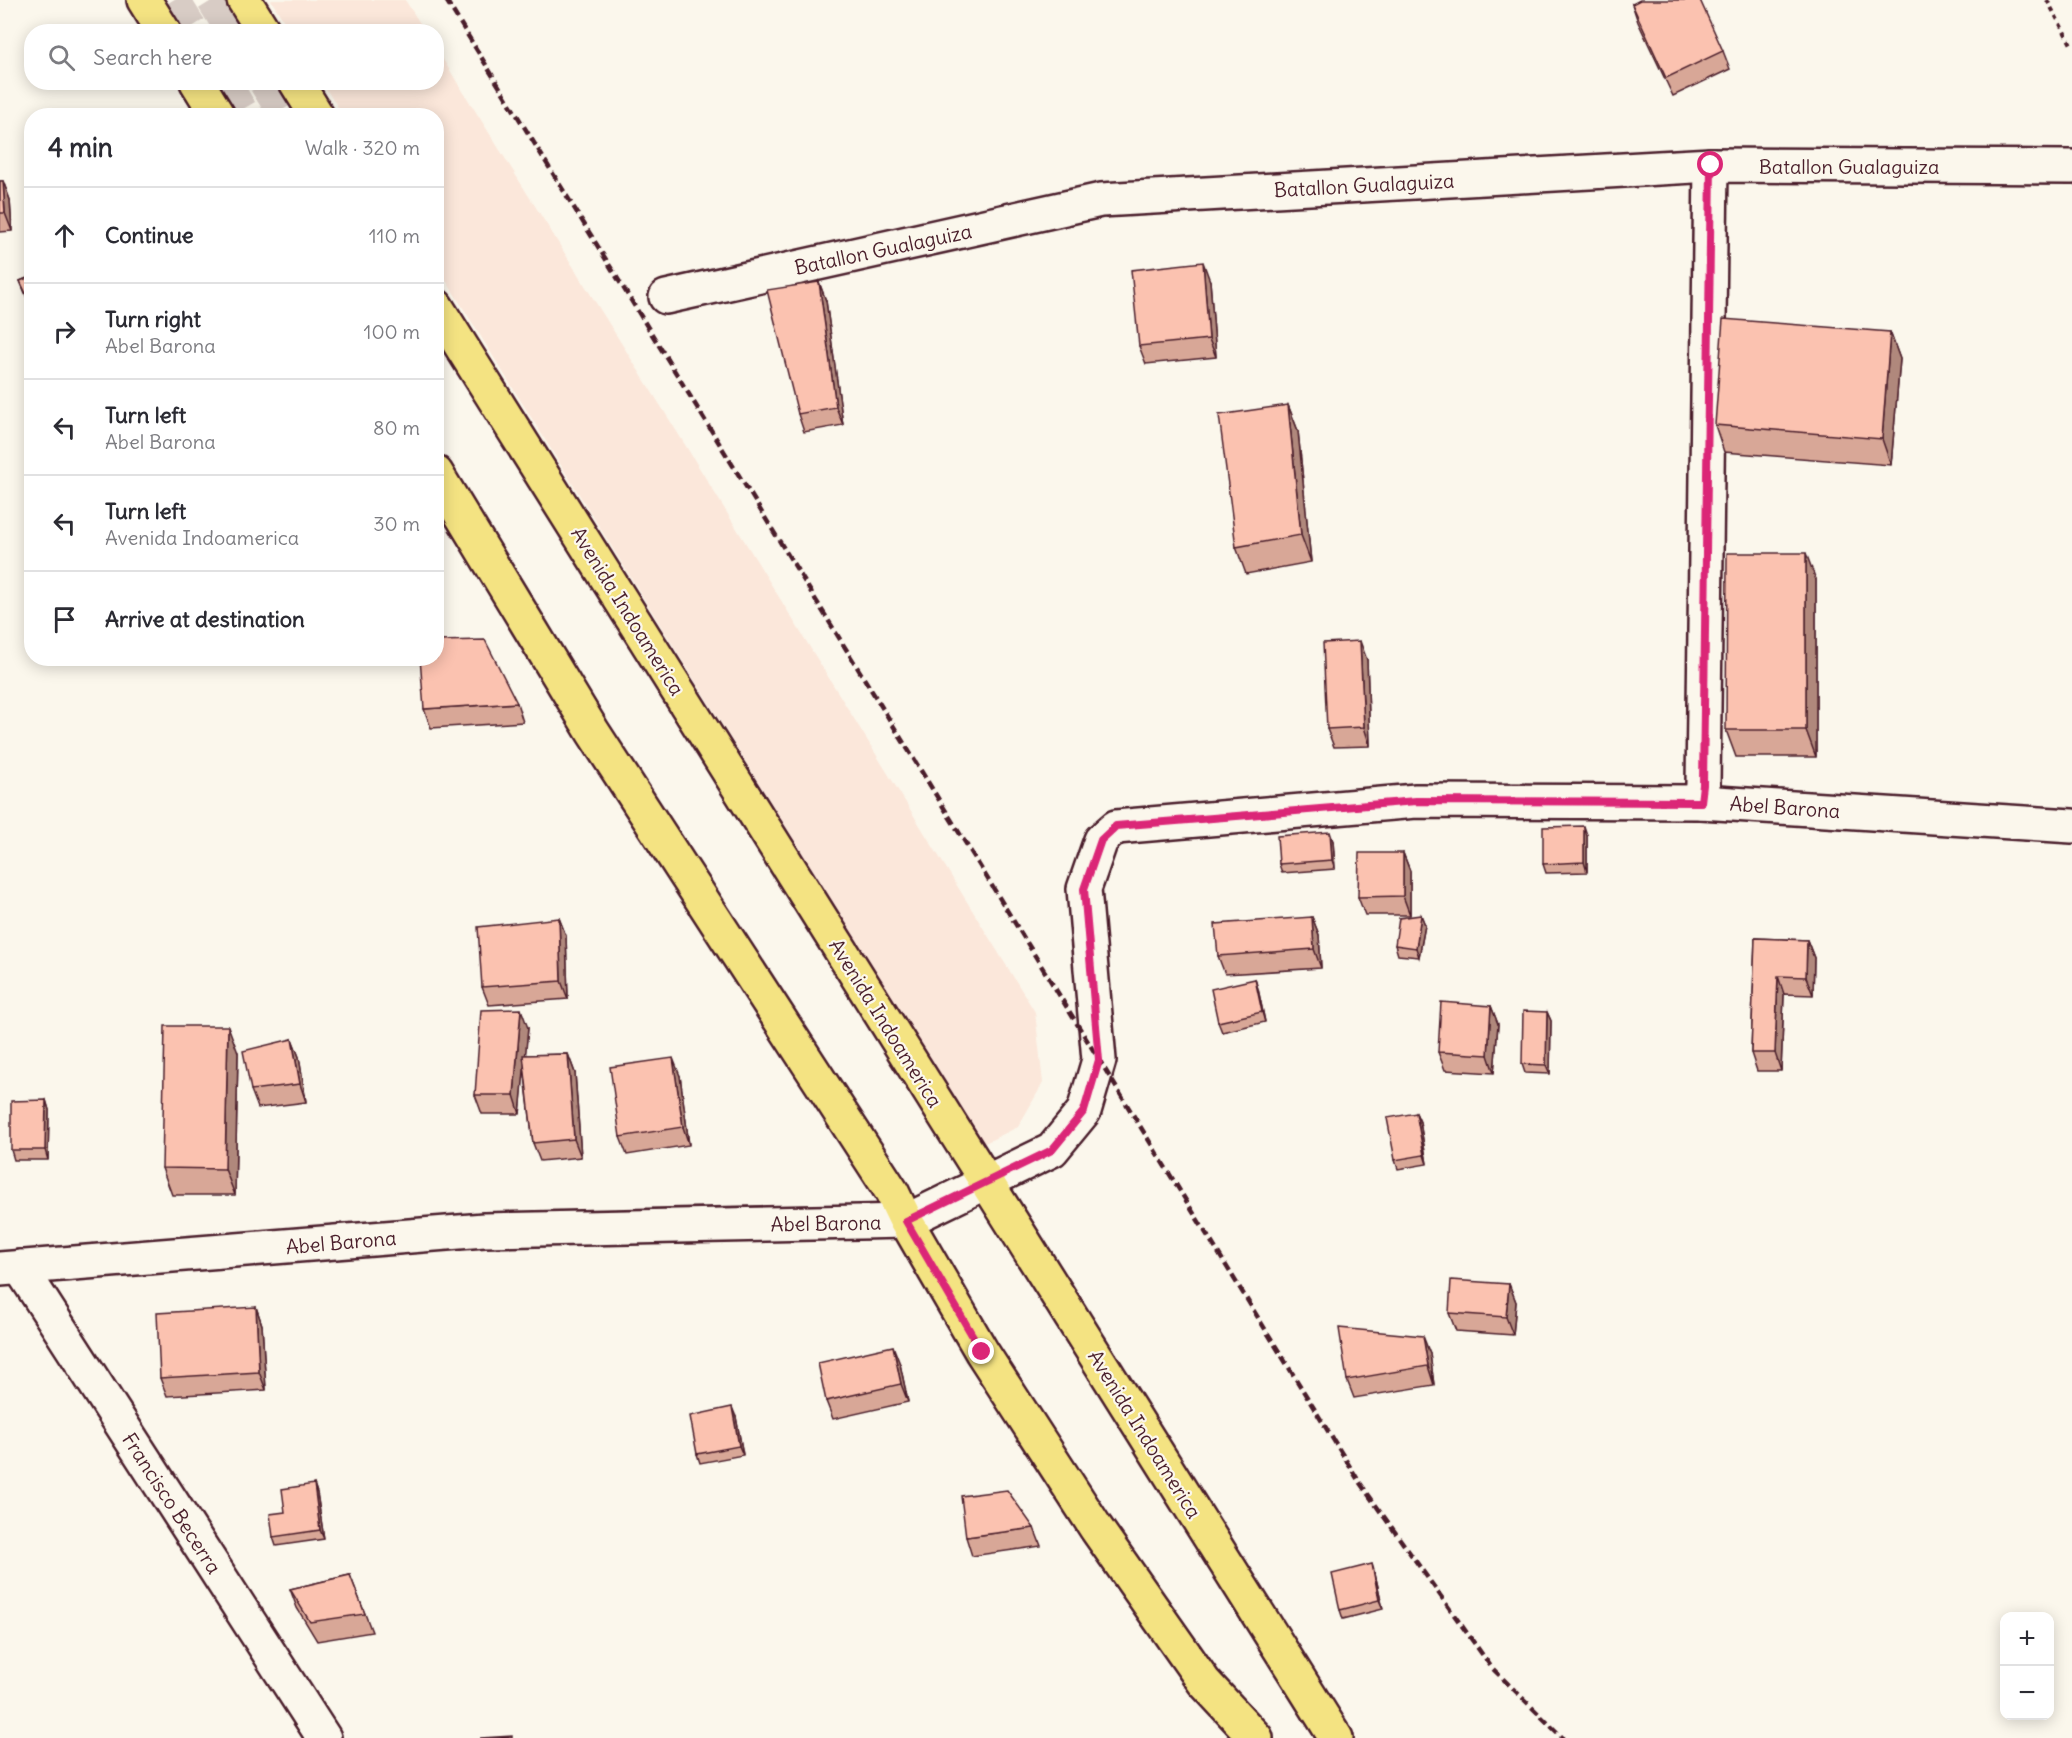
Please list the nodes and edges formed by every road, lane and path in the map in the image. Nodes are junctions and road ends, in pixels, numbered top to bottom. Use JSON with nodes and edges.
{"nodes":[{"id":1,"x":144,"y":0,"type":"edge"},
{"id":2,"x":244,"y":0,"type":"edge"},
{"id":3,"x":2047,"y":0,"type":"edge"},
{"id":4,"x":159,"y":24,"type":"edge"},
{"id":5,"x":259,"y":24,"type":"edge"},
{"id":6,"x":2072,"y":46,"type":"edge"},
{"id":7,"x":201,"y":90,"type":"edge"},
{"id":8,"x":301,"y":90,"type":"edge"},
{"id":9,"x":213,"y":108,"type":"edge"},
{"id":10,"x":312,"y":108,"type":"edge"},
{"id":11,"x":1711,"y":165,"type":"junction"},
{"id":12,"x":2072,"y":167,"type":"edge"},
{"id":13,"x":666,"y":297,"type":"dead end"},
{"id":14,"x":444,"y":319,"type":"edge"},
{"id":15,"x":444,"y":486,"type":"edge"},
{"id":16,"x":1701,"y":802,"type":"junction"},
{"id":17,"x":2072,"y":826,"type":"edge"},
{"id":18,"x":986,"y":1181,"type":"junction"},
{"id":19,"x":906,"y":1221,"type":"junction"},
{"id":20,"x":10,"y":1268,"type":"edge"},
{"id":21,"x":324,"y":1738,"type":"edge"},
{"id":22,"x":1256,"y":1738,"type":"edge"},
{"id":23,"x":1336,"y":1738,"type":"edge"}],
"edges":[{"from":1,"to":4,"type":"main road"},
{"from":2,"to":5,"type":"main road"},
{"from":3,"to":6,"type":"path"},
{"from":7,"to":9,"type":"main road"},
{"from":8,"to":10,"type":"main road"},
{"from":11,"to":12,"type":"street","name":"Batallon Gualaguiza"},
{"from":11,"to":13,"type":"street","name":"Batallon Gualaguiza"},
{"from":11,"to":16,"type":"street"},
{"from":14,"to":18,"type":"main road","name":"Avenida Indoamerica"},
{"from":15,"to":19,"type":"main road"},
{"from":16,"to":17,"type":"street","name":"Abel Barona"},
{"from":16,"to":18,"type":"street","name":"Abel Barona"},
{"from":18,"to":19,"type":"street","name":"Abel Barona"},
{"from":18,"to":23,"type":"main road","name":"Avenida Indoamerica"},
{"from":19,"to":20,"type":"street","name":"Abel Barona"},
{"from":19,"to":22,"type":"main road"},
{"from":20,"to":21,"type":"street","name":"Francisco Becerra"}]}
